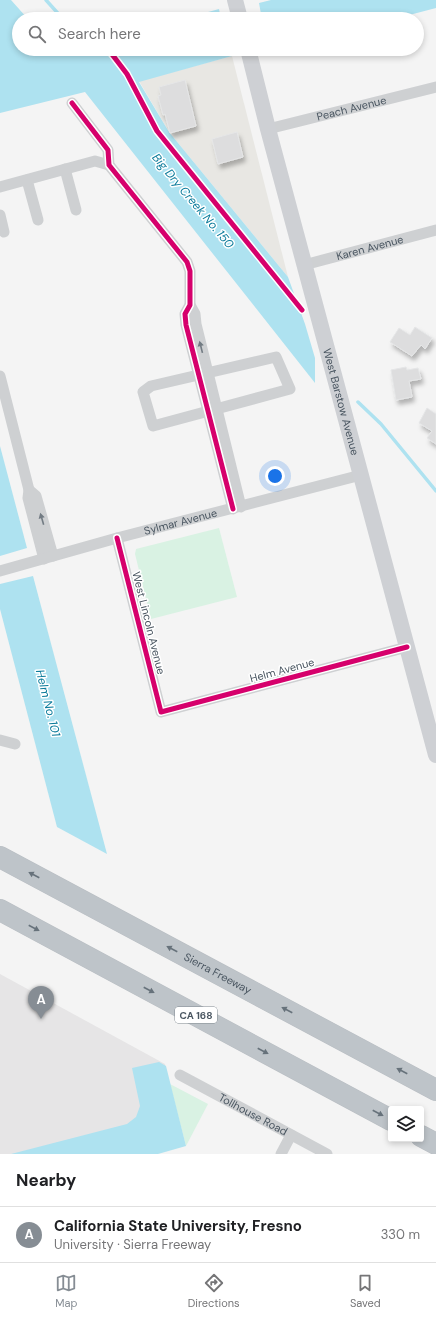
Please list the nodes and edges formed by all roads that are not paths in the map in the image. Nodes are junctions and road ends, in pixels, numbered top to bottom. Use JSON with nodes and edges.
{"nodes":[{"id":1,"x":235,"y":0,"type":"edge"},
{"id":2,"x":238,"y":12,"type":"edge"},
{"id":3,"x":250,"y":56,"type":"edge"},
{"id":4,"x":436,"y":87,"type":"edge"},
{"id":5,"x":72,"y":103,"type":"dead end"},
{"id":6,"x":268,"y":129,"type":"junction"},
{"id":7,"x":109,"y":165,"type":"junction"},
{"id":8,"x":65,"y":169,"type":"junction"},
{"id":9,"x":27,"y":180,"type":"junction"},
{"id":10,"x":0,"y":187,"type":"edge"},
{"id":11,"x":76,"y":210,"type":"dead end"},
{"id":12,"x":0,"y":216,"type":"edge"},
{"id":13,"x":38,"y":220,"type":"dead end"},
{"id":14,"x":436,"y":230,"type":"edge"},
{"id":15,"x":4,"y":232,"type":"dead end"},
{"id":16,"x":304,"y":265,"type":"junction"},
{"id":17,"x":203,"y":374,"type":"junction"},
{"id":18,"x":0,"y":376,"type":"edge"},
{"id":19,"x":212,"y":410,"type":"junction"},
{"id":20,"x":362,"y":475,"type":"junction"},
{"id":21,"x":237,"y":508,"type":"junction"},
{"id":22,"x":117,"y":538,"type":"junction"},
{"id":23,"x":48,"y":558,"type":"junction"},
{"id":24,"x":0,"y":571,"type":"edge"},
{"id":25,"x":407,"y":647,"type":"junction"},
{"id":26,"x":161,"y":712,"type":"joint"},
{"id":27,"x":0,"y":740,"type":"edge"},
{"id":28,"x":15,"y":744,"type":"dead end"},
{"id":29,"x":436,"y":755,"type":"edge"},
{"id":30,"x":0,"y":857,"type":"edge"},
{"id":31,"x":0,"y":910,"type":"edge"},
{"id":32,"x":180,"y":1075,"type":"dead end"},
{"id":33,"x":436,"y":1090,"type":"edge"},
{"id":34,"x":388,"y":1118,"type":"edge"},
{"id":35,"x":291,"y":1135,"type":"junction"},
{"id":36,"x":424,"y":1138,"type":"edge"},
{"id":37,"x":436,"y":1144,"type":"edge"},
{"id":38,"x":281,"y":1154,"type":"edge"},
{"id":39,"x":327,"y":1154,"type":"edge"}],
"edges":[{"from":1,"to":2,"type":"main road"},
{"from":3,"to":6,"type":"main road","name":"West Barstow Avenue"},
{"from":4,"to":6,"type":"street","name":"Peach Avenue"},
{"from":5,"to":7,"type":"street"},
{"from":6,"to":16,"type":"main road","name":"West Barstow Avenue"},
{"from":7,"to":8,"type":"street"},
{"from":7,"to":17,"type":"street"},
{"from":8,"to":9,"type":"street"},
{"from":8,"to":11,"type":"street"},
{"from":9,"to":10,"type":"street"},
{"from":9,"to":13,"type":"street"},
{"from":12,"to":15,"type":"street"},
{"from":14,"to":16,"type":"street","name":"Karen Avenue"},
{"from":16,"to":20,"type":"main road","name":"West Barstow Avenue"},
{"from":17,"to":19,"type":"street"},
{"from":17,"to":19,"type":"street"},
{"from":17,"to":19,"type":"street"},
{"from":18,"to":23,"type":"street"},
{"from":19,"to":21,"type":"street"},
{"from":20,"to":21,"type":"street","name":"Sylmar Avenue"},
{"from":20,"to":25,"type":"main road","name":"West Barstow Avenue"},
{"from":21,"to":22,"type":"street","name":"Sylmar Avenue"},
{"from":22,"to":23,"type":"street","name":"Sylmar Avenue"},
{"from":22,"to":26,"type":"street","name":"West Lincoln Avenue"},
{"from":23,"to":24,"type":"street","name":"Sylmar Avenue"},
{"from":25,"to":26,"type":"street","name":"Helm Avenue"},
{"from":25,"to":29,"type":"main road","name":"West Barstow Avenue"},
{"from":27,"to":28,"type":"street"},
{"from":33,"to":30,"type":"highway","name":"Sierra Freeway","one_way":true},
{"from":31,"to":34,"type":"highway","number":"CA 168","one_way":true},
{"from":32,"to":35,"type":"street","name":"Tollhouse Road"},
{"from":35,"to":38,"type":"street"},
{"from":35,"to":39,"type":"street","name":"Tollhouse Road"},
{"from":36,"to":37,"type":"highway"}]}
